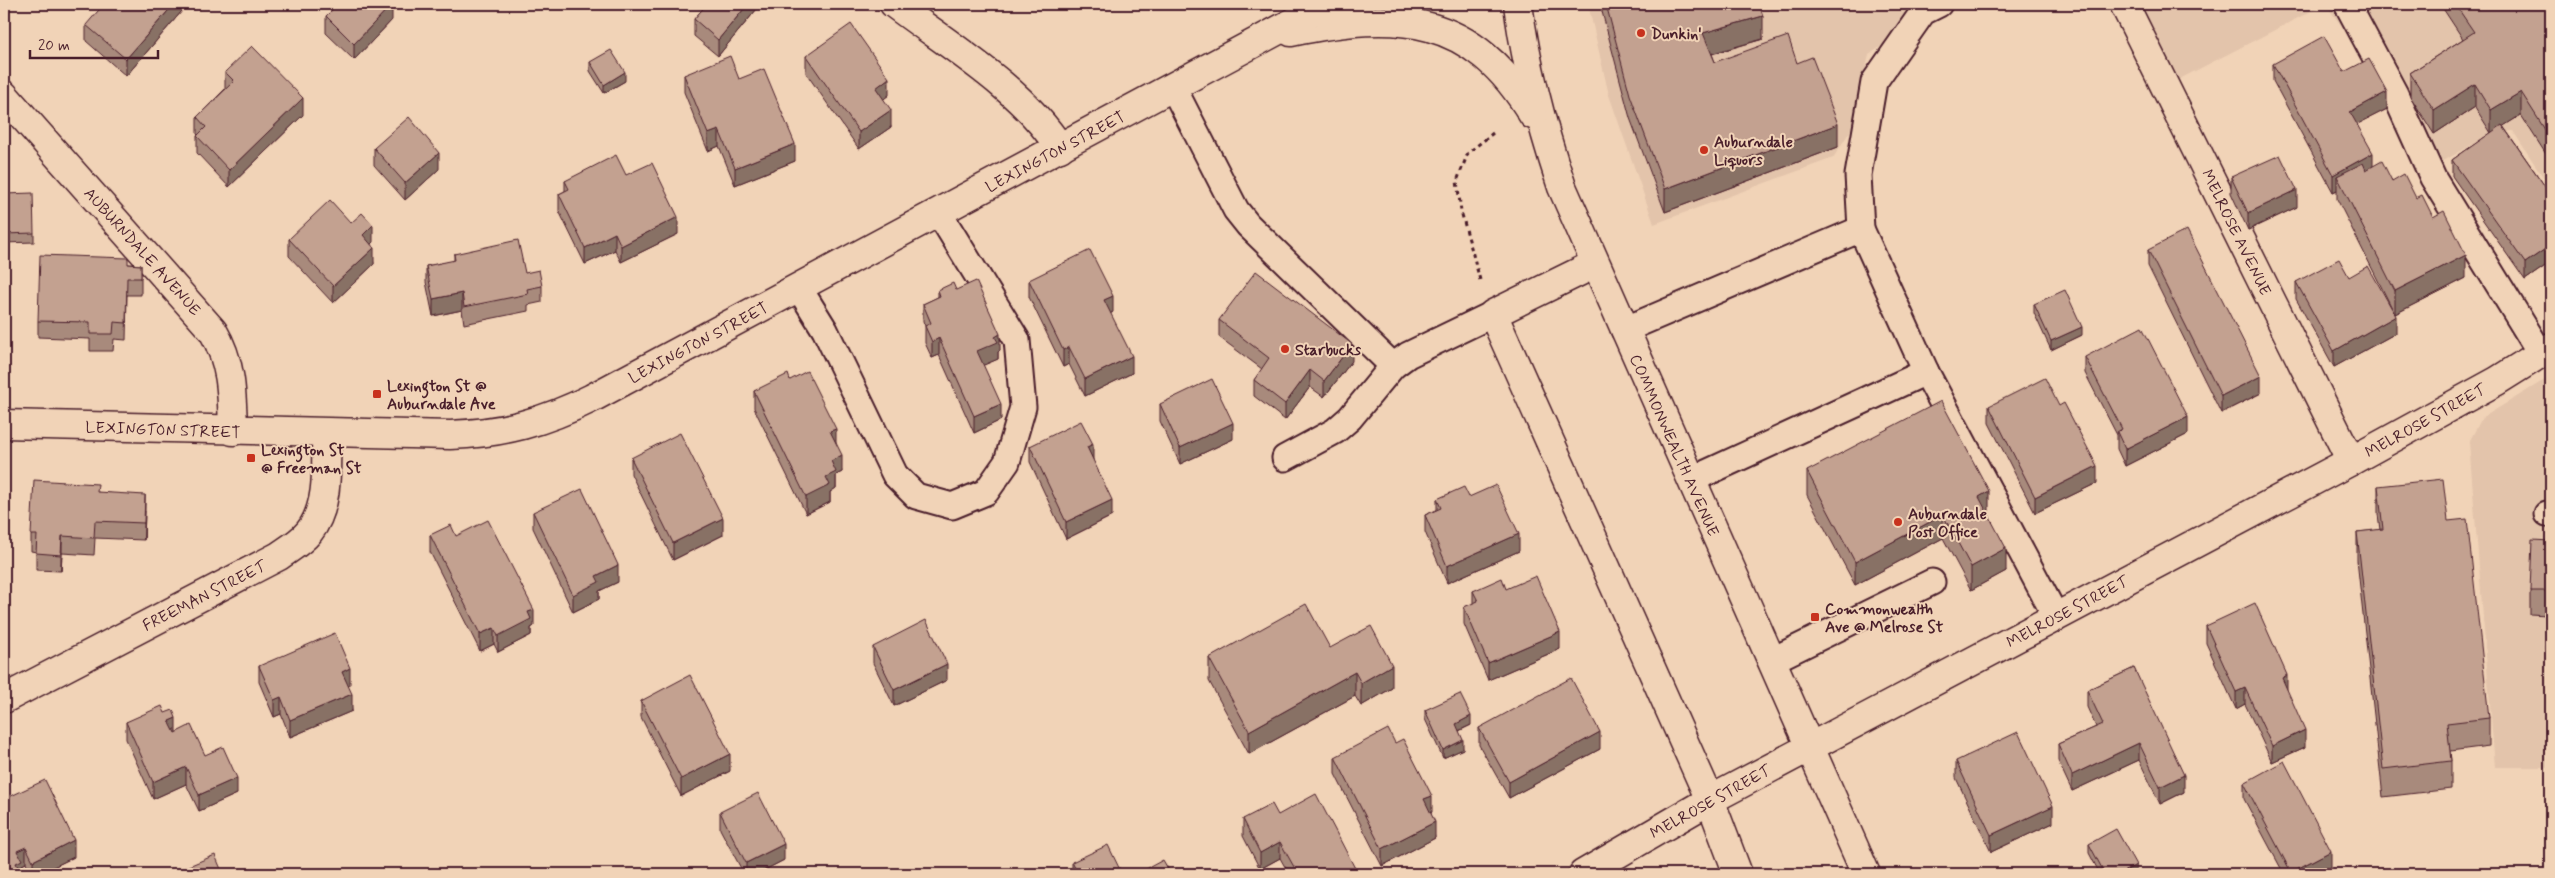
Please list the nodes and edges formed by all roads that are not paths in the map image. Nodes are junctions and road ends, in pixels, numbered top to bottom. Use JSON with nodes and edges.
{"nodes":[{"id":1,"x":894,"y":4,"type":"edge"},
{"id":2,"x":1327,"y":4,"type":"edge"},
{"id":3,"x":1518,"y":4,"type":"edge"},
{"id":4,"x":1939,"y":4,"type":"edge"},
{"id":5,"x":2124,"y":4,"type":"edge"},
{"id":6,"x":2347,"y":4,"type":"edge"},
{"id":7,"x":1268,"y":37,"type":"junction"},
{"id":8,"x":1173,"y":87,"type":"junction"},
{"id":9,"x":4,"y":94,"type":"edge"},
{"id":10,"x":1060,"y":148,"type":"junction"},
{"id":11,"x":1550,"y":151,"type":"junction"},
{"id":12,"x":940,"y":213,"type":"junction"},
{"id":13,"x":1861,"y":229,"type":"junction"},
{"id":14,"x":1595,"y":264,"type":"junction"},
{"id":15,"x":799,"y":288,"type":"junction"},
{"id":16,"x":1493,"y":314,"type":"junction"},
{"id":17,"x":1624,"y":330,"type":"junction"},
{"id":18,"x":2546,"y":351,"type":"edge"},
{"id":19,"x":1393,"y":366,"type":"junction"},
{"id":20,"x":1926,"y":372,"type":"junction"},
{"id":21,"x":4,"y":424,"type":"edge"},
{"id":22,"x":233,"y":431,"type":"junction"},
{"id":23,"x":326,"y":432,"type":"junction"},
{"id":24,"x":1285,"y":458,"type":"dead end"},
{"id":25,"x":2351,"y":461,"type":"junction"},
{"id":26,"x":1691,"y":480,"type":"junction"},
{"id":27,"x":1932,"y":582,"type":"dead end"},
{"id":28,"x":2056,"y":617,"type":"junction"},
{"id":29,"x":1771,"y":661,"type":"junction"},
{"id":30,"x":4,"y":698,"type":"edge"},
{"id":31,"x":1810,"y":747,"type":"junction"},
{"id":32,"x":1710,"y":800,"type":"junction"},
{"id":33,"x":1583,"y":874,"type":"edge"},
{"id":34,"x":1738,"y":874,"type":"edge"},
{"id":35,"x":1866,"y":874,"type":"edge"}],
"edges":[{"from":1,"to":10,"type":"street"},
{"from":2,"to":7,"type":"street","name":"LEXINGTON STREET"},
{"from":3,"to":11,"type":"street","name":"COMMONWEALTH AVENUE"},
{"from":4,"to":13,"type":"lane"},
{"from":5,"to":25,"type":"street","name":"MELROSE AVENUE"},
{"from":6,"to":18,"type":"lane"},
{"from":7,"to":8,"type":"street","name":"LEXINGTON STREET"},
{"from":7,"to":11,"type":"street"},
{"from":8,"to":10,"type":"street","name":"LEXINGTON STREET"},
{"from":8,"to":19,"type":"lane"},
{"from":9,"to":22,"type":"street","name":"AUBURNDALE AVENUE"},
{"from":10,"to":12,"type":"street","name":"LEXINGTON STREET"},
{"from":11,"to":14,"type":"street","name":"COMMONWEALTH AVENUE"},
{"from":12,"to":15,"type":"street","name":"LEXINGTON STREET"},
{"from":12,"to":15,"type":"lane"},
{"from":13,"to":17,"type":"lane"},
{"from":13,"to":20,"type":"lane"},
{"from":14,"to":16,"type":"street"},
{"from":14,"to":17,"type":"street","name":"COMMONWEALTH AVENUE"},
{"from":15,"to":23,"type":"street","name":"LEXINGTON STREET"},
{"from":16,"to":19,"type":"lane"},
{"from":16,"to":32,"type":"street"},
{"from":17,"to":26,"type":"street","name":"COMMONWEALTH AVENUE"},
{"from":18,"to":25,"type":"street","name":"MELROSE STREET"},
{"from":19,"to":24,"type":"lane"},
{"from":20,"to":26,"type":"lane"},
{"from":20,"to":28,"type":"lane"},
{"from":21,"to":22,"type":"street","name":"LEXINGTON STREET"},
{"from":22,"to":23,"type":"street","name":"LEXINGTON STREET"},
{"from":23,"to":30,"type":"street","name":"FREEMAN STREET"},
{"from":25,"to":28,"type":"street","name":"MELROSE STREET"},
{"from":26,"to":29,"type":"street","name":"COMMONWEALTH AVENUE"},
{"from":27,"to":29,"type":"lane"},
{"from":28,"to":31,"type":"street","name":"MELROSE STREET"},
{"from":29,"to":31,"type":"street","name":"COMMONWEALTH AVENUE"},
{"from":31,"to":32,"type":"street","name":"MELROSE STREET"},
{"from":31,"to":35,"type":"street","name":"COMMONWEALTH AVENUE"},
{"from":32,"to":33,"type":"street","name":"MELROSE STREET"},
{"from":32,"to":34,"type":"street"}]}
